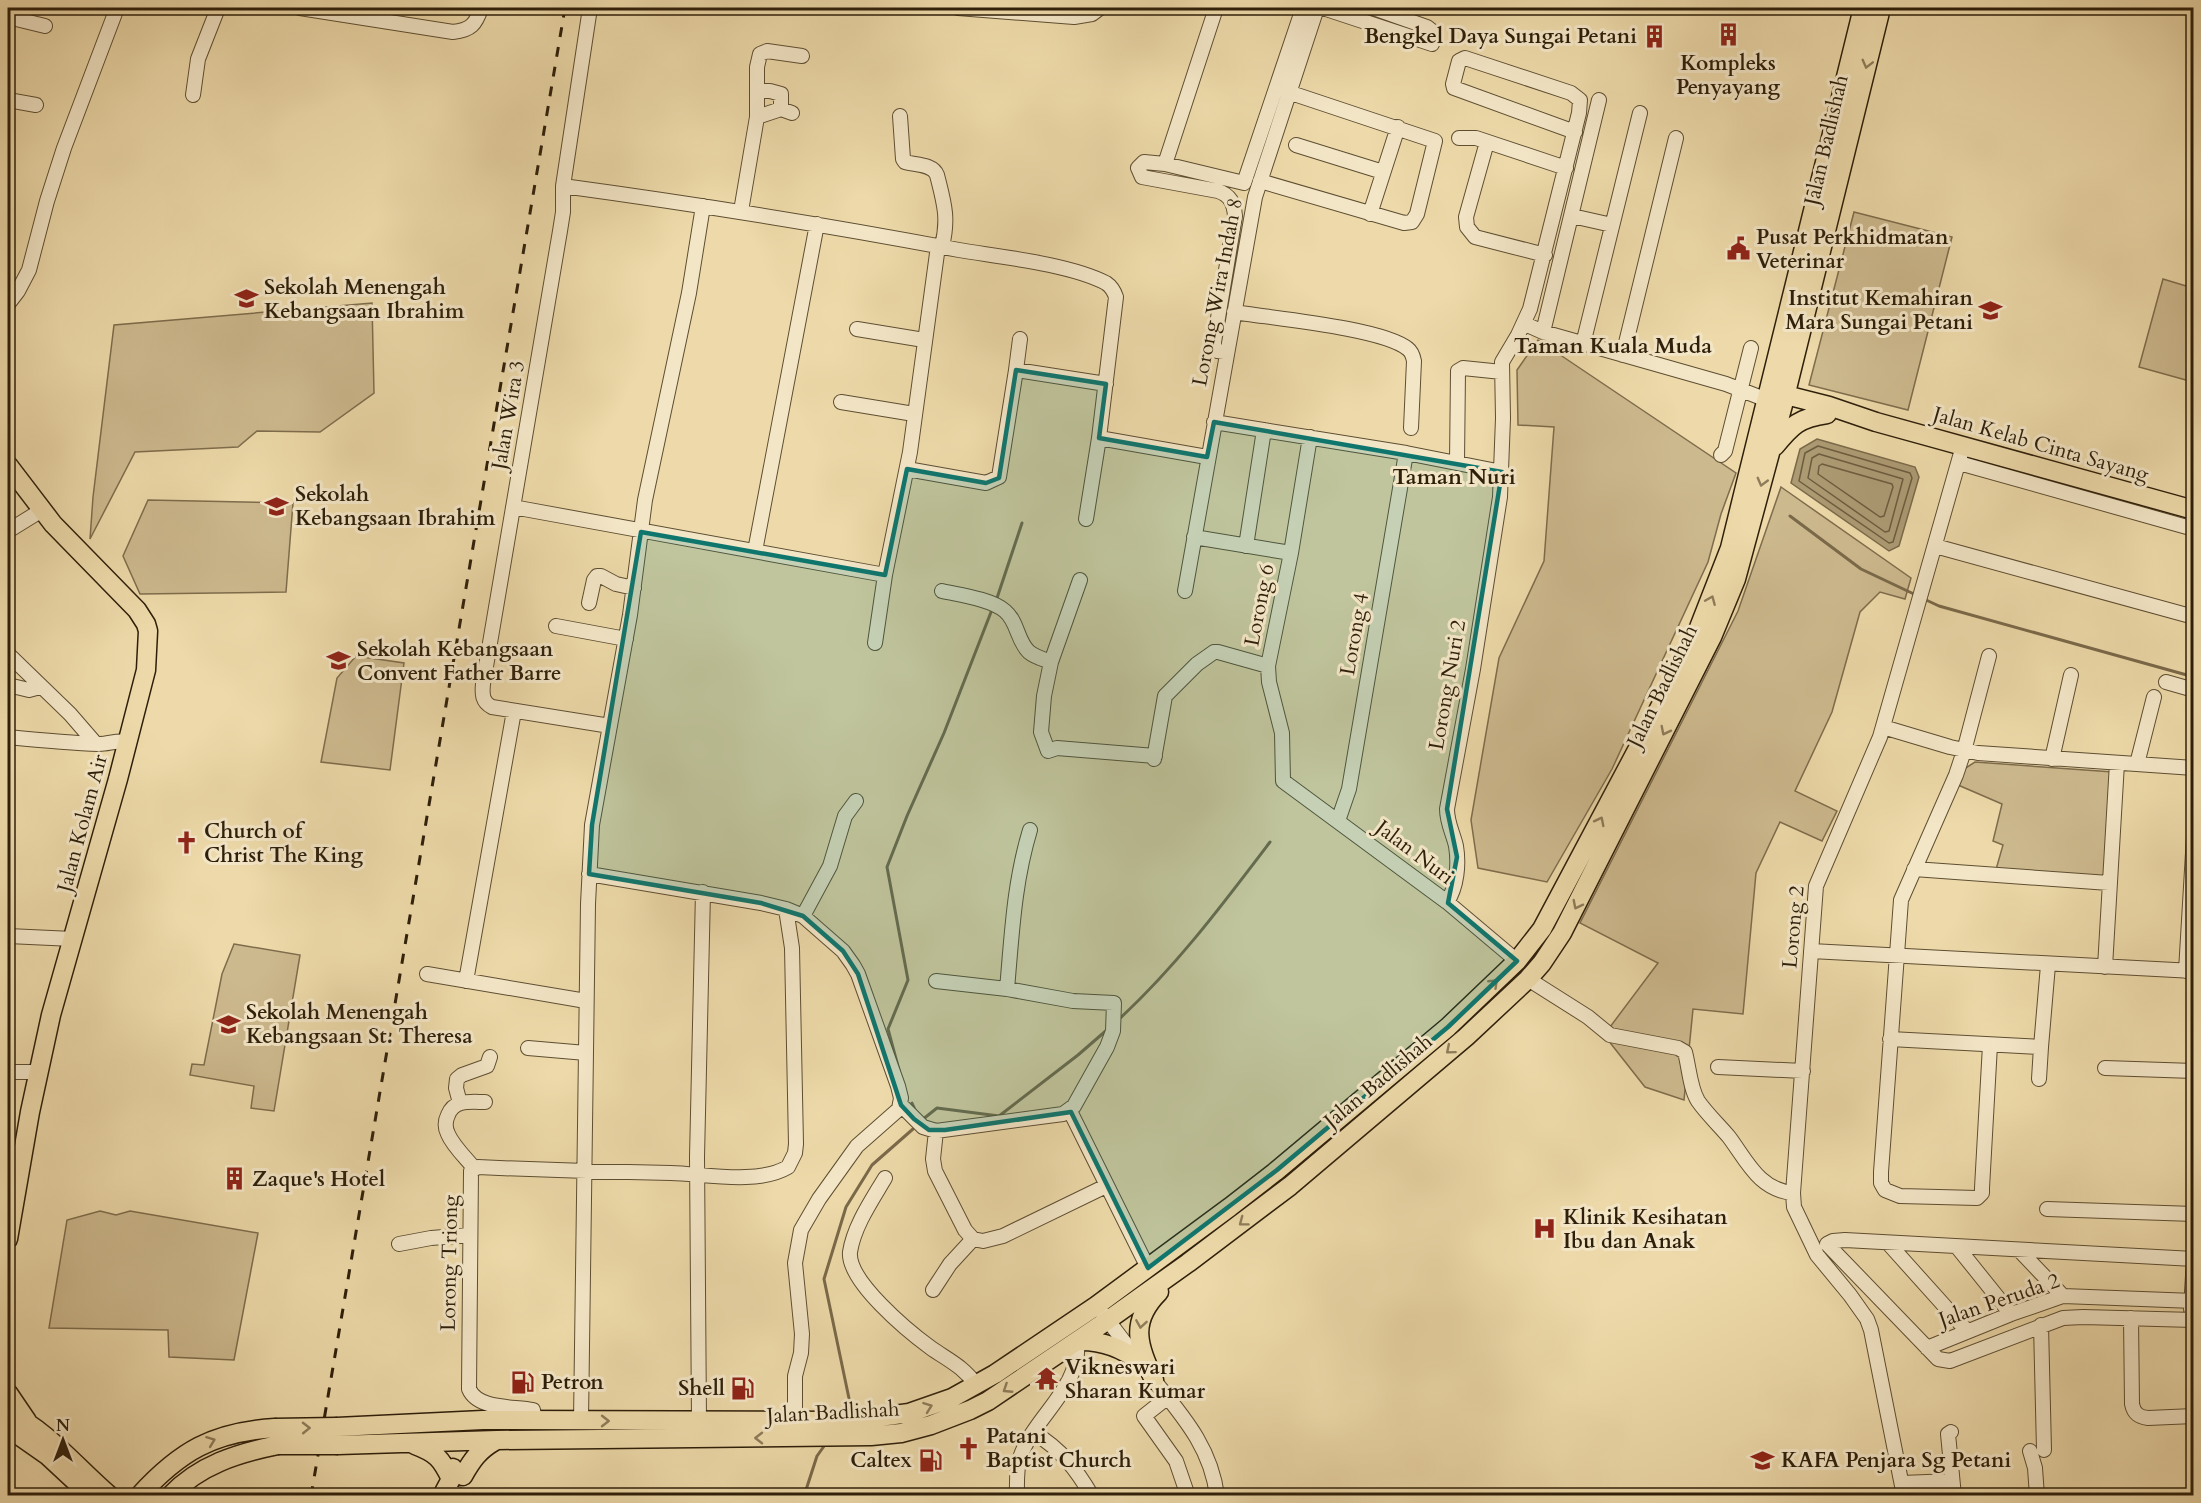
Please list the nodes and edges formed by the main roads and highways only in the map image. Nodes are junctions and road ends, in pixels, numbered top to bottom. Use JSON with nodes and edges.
{"nodes":[{"id":1,"x":1863,"y":8,"type":"edge"},
{"id":2,"x":1881,"y":8,"type":"edge"},
{"id":3,"x":1794,"y":363,"type":"junction"},
{"id":4,"x":1776,"y":398,"type":"junction"},
{"id":5,"x":1828,"y":410,"type":"junction"},
{"id":6,"x":1770,"y":452,"type":"junction"},
{"id":7,"x":8,"y":465,"type":"edge"},
{"id":8,"x":2193,"y":510,"type":"edge"},
{"id":9,"x":1685,"y":676,"type":"junction"},
{"id":10,"x":8,"y":1239,"type":"edge"},
{"id":11,"x":1188,"y":1263,"type":"junction"},
{"id":12,"x":1077,"y":1341,"type":"junction"},
{"id":13,"x":1140,"y":1362,"type":"road end"},
{"id":14,"x":1154,"y":1380,"type":"road end"},
{"id":15,"x":8,"y":1393,"type":"edge"},
{"id":16,"x":8,"y":1412,"type":"edge"},
{"id":17,"x":560,"y":1420,"type":"junction"},
{"id":18,"x":27,"y":1421,"type":"junction"},
{"id":19,"x":8,"y":1428,"type":"edge"},
{"id":20,"x":820,"y":1430,"type":"junction"},
{"id":21,"x":340,"y":1433,"type":"junction"},
{"id":22,"x":276,"y":1437,"type":"junction"},
{"id":23,"x":458,"y":1440,"type":"junction"},
{"id":24,"x":497,"y":1440,"type":"junction"},
{"id":25,"x":408,"y":1443,"type":"junction"},
{"id":26,"x":217,"y":1462,"type":"junction"},
{"id":27,"x":156,"y":1487,"type":"edge"},
{"id":28,"x":454,"y":1489,"type":"edge"},
{"id":29,"x":100,"y":1493,"type":"edge"},
{"id":30,"x":139,"y":1496,"type":"edge"},
{"id":31,"x":170,"y":1496,"type":"edge"}],
"edges":[{"from":1,"to":4,"type":"main road","name":"Jalan Badlishah"},
{"from":2,"to":3,"type":"main road","name":"Jalan Badlishah","one_way":true},
{"from":3,"to":4,"type":"main road","name":"Jalan Badlishah"},
{"from":3,"to":5,"type":"main road"},
{"from":4,"to":5,"type":"main road","name":"Jalan Kelab Cinta Sayang"},
{"from":4,"to":6,"type":"main road","name":"Jalan Badlishah"},
{"from":9,"to":4,"type":"main road","name":"Jalan Badlishah","one_way":true},
{"from":5,"to":6,"type":"main road"},
{"from":5,"to":8,"type":"main road","name":"Jalan Kelab Cinta Sayang"},
{"from":6,"to":9,"type":"main road","name":"Jalan Badlishah","one_way":true},
{"from":7,"to":10,"type":"main road","name":"Jalan Kolam Air"},
{"from":9,"to":11,"type":"main road","name":"Jalan Badlishah","one_way":true},
{"from":20,"to":9,"type":"main road","name":"Jalan Badlishah","one_way":true},
{"from":11,"to":12,"type":"main road","name":"Jalan Badlishah"},
{"from":11,"to":14,"type":"main road","one_way":true},
{"from":12,"to":13,"type":"main road"},
{"from":12,"to":20,"type":"main road","name":"Jalan Badlishah","one_way":true},
{"from":15,"to":18,"type":"main road"},
{"from":16,"to":18,"type":"main road"},
{"from":17,"to":20,"type":"main road","name":"Jalan Badlishah","one_way":true},
{"from":17,"to":21,"type":"main road","name":"Jalan Badlishah"},
{"from":17,"to":23,"type":"main road"},
{"from":18,"to":29,"type":"main road"},
{"from":19,"to":29,"type":"main road"},
{"from":20,"to":24,"type":"main road","name":"Jalan Badlishah","one_way":true},
{"from":21,"to":22,"type":"main road","name":"Jalan Badlishah","bridge":true},
{"from":21,"to":23,"type":"main road"},
{"from":21,"to":25,"type":"main road","name":"Jalan Badlishah"},
{"from":22,"to":26,"type":"main road"},
{"from":27,"to":22,"type":"main road","one_way":true},
{"from":23,"to":24,"type":"main road","name":"Jalan Badlishah"},
{"from":23,"to":25,"type":"main road","name":"Jalan Badlishah"},
{"from":23,"to":28,"type":"main road"},
{"from":24,"to":28,"type":"main road"},
{"from":25,"to":28,"type":"main road"},
{"from":26,"to":27,"type":"main road"},
{"from":26,"to":31,"type":"main road"},
{"from":27,"to":29,"type":"main road"},
{"from":27,"to":30,"type":"main road"}]}
